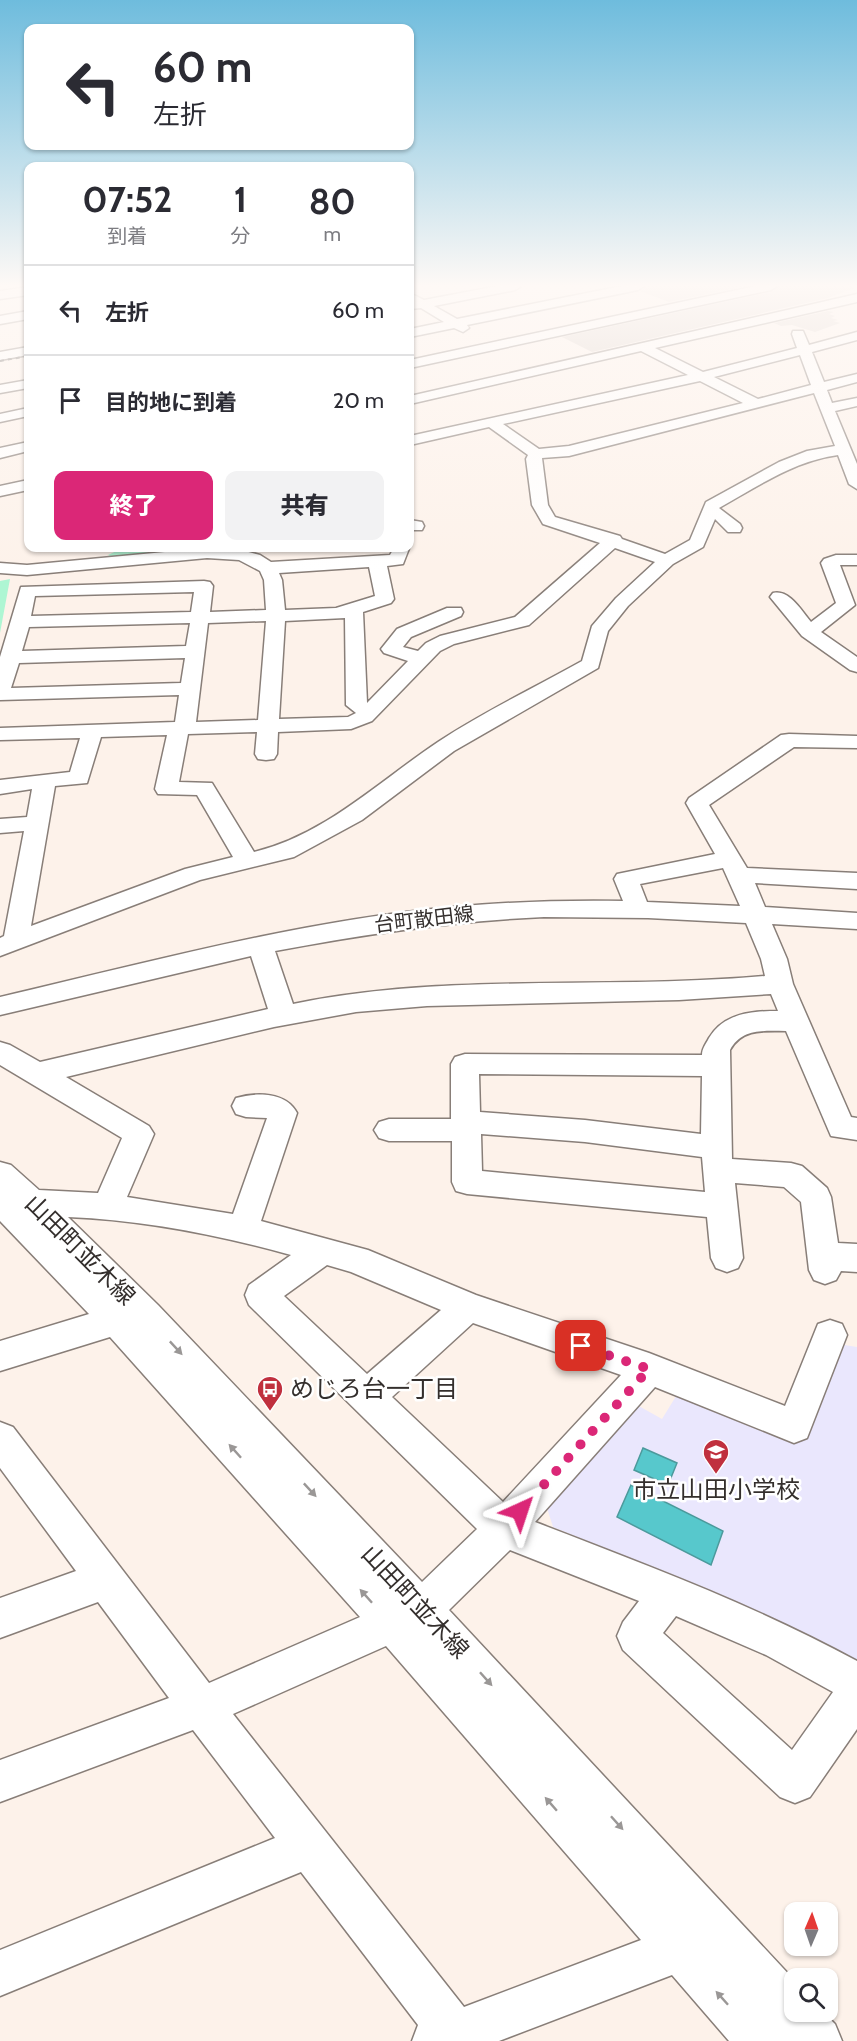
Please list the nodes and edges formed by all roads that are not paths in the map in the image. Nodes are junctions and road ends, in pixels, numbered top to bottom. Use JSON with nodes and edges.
{"nodes":[{"id":1,"x":493,"y":381,"type":"edge"},
{"id":2,"x":557,"y":381,"type":"edge"},
{"id":3,"x":679,"y":381,"type":"edge"},
{"id":4,"x":714,"y":381,"type":"edge"},
{"id":5,"x":816,"y":381,"type":"edge"},
{"id":6,"x":844,"y":381,"type":"edge"},
{"id":7,"x":24,"y":385,"type":"edge"},
{"id":8,"x":818,"y":388,"type":"junction"},
{"id":9,"x":0,"y":389,"type":"edge"},
{"id":10,"x":414,"y":399,"type":"edge"},
{"id":11,"x":588,"y":400,"type":"junction"},
{"id":12,"x":857,"y":402,"type":"edge"},
{"id":13,"x":758,"y":404,"type":"junction"},
{"id":14,"x":826,"y":408,"type":"junction"},
{"id":15,"x":24,"y":413,"type":"edge"},
{"id":16,"x":0,"y":417,"type":"edge"},
{"id":17,"x":491,"y":422,"type":"junction"},
{"id":18,"x":414,"y":439,"type":"edge"},
{"id":19,"x":24,"y":448,"type":"edge"},
{"id":20,"x":843,"y":450,"type":"junction"},
{"id":21,"x":0,"y":453,"type":"edge"},
{"id":22,"x":536,"y":454,"type":"junction"},
{"id":23,"x":857,"y":484,"type":"edge"},
{"id":24,"x":24,"y":486,"type":"edge"},
{"id":25,"x":0,"y":491,"type":"edge"},
{"id":26,"x":711,"y":510,"type":"junction"},
{"id":27,"x":734,"y":528,"type":"dead end"},
{"id":28,"x":614,"y":540,"type":"junction"},
{"id":29,"x":400,"y":552,"type":"edge"},
{"id":30,"x":667,"y":560,"type":"junction"},
{"id":31,"x":857,"y":560,"type":"edge"},
{"id":32,"x":377,"y":561,"type":"junction"},
{"id":33,"x":0,"y":568,"type":"edge"},
{"id":34,"x":268,"y":568,"type":"junction"},
{"id":35,"x":778,"y":597,"type":"dead end"},
{"id":36,"x":354,"y":609,"type":"junction"},
{"id":37,"x":454,"y":612,"type":"dead end"},
{"id":38,"x":276,"y":617,"type":"junction"},
{"id":39,"x":199,"y":618,"type":"junction"},
{"id":40,"x":21,"y":622,"type":"junction"},
{"id":41,"x":809,"y":632,"type":"junction"},
{"id":42,"x":194,"y":652,"type":"junction"},
{"id":43,"x":10,"y":657,"type":"junction"},
{"id":44,"x":421,"y":659,"type":"junction"},
{"id":45,"x":857,"y":666,"type":"edge"},
{"id":46,"x":188,"y":689,"type":"junction"},
{"id":47,"x":0,"y":693,"type":"edge"},
{"id":48,"x":370,"y":712,"type":"junction"},
{"id":49,"x":269,"y":726,"type":"junction"},
{"id":50,"x":182,"y":728,"type":"junction"},
{"id":51,"x":92,"y":731,"type":"junction"},
{"id":52,"x":0,"y":734,"type":"edge"},
{"id":53,"x":857,"y":742,"type":"edge"},
{"id":54,"x":266,"y":754,"type":"dead end"},
{"id":55,"x":45,"y":780,"type":"junction"},
{"id":56,"x":0,"y":787,"type":"edge"},
{"id":57,"x":38,"y":823,"type":"junction"},
{"id":58,"x":0,"y":826,"type":"edge"},
{"id":59,"x":248,"y":862,"type":"junction"},
{"id":60,"x":733,"y":867,"type":"junction"},
{"id":61,"x":857,"y":881,"type":"edge"},
{"id":62,"x":638,"y":909,"type":"junction"},
{"id":63,"x":755,"y":915,"type":"junction"},
{"id":64,"x":857,"y":921,"type":"edge"},
{"id":65,"x":8,"y":945,"type":"edge"},
{"id":66,"x":261,"y":947,"type":"junction"},
{"id":67,"x":780,"y":984,"type":"junction"},
{"id":68,"x":0,"y":1006,"type":"edge"},
{"id":69,"x":284,"y":1015,"type":"junction"},
{"id":70,"x":796,"y":1021,"type":"junction"},
{"id":71,"x":0,"y":1052,"type":"edge"},
{"id":72,"x":716,"y":1066,"type":"junction"},
{"id":73,"x":36,"y":1074,"type":"junction"},
{"id":74,"x":246,"y":1106,"type":"dead end"},
{"id":75,"x":466,"y":1126,"type":"junction"},
{"id":76,"x":857,"y":1129,"type":"edge"},
{"id":77,"x":389,"y":1130,"type":"dead end"},
{"id":78,"x":717,"y":1158,"type":"junction"},
{"id":79,"x":9,"y":1195,"type":"edge"},
{"id":80,"x":108,"y":1206,"type":"junction"},
{"id":81,"x":722,"y":1206,"type":"junction"},
{"id":82,"x":243,"y":1229,"type":"junction"},
{"id":83,"x":324,"y":1250,"type":"junction"},
{"id":84,"x":727,"y":1258,"type":"dead end"},
{"id":85,"x":857,"y":1258,"type":"edge"},
{"id":86,"x":468,"y":1307,"type":"junction"},
{"id":87,"x":129,"y":1317,"type":"junction"},
{"id":88,"x":830,"y":1335,"type":"dead end"},
{"id":89,"x":0,"y":1356,"type":"edge"},
{"id":90,"x":649,"y":1369,"type":"junction"},
{"id":91,"x":367,"y":1397,"type":"junction"},
{"id":92,"x":0,"y":1439,"type":"edge"},
{"id":93,"x":504,"y":1529,"type":"junction"},
{"id":94,"x":105,"y":1580,"type":"junction"},
{"id":95,"x":669,"y":1593,"type":"junction"},
{"id":96,"x":407,"y":1615,"type":"junction"},
{"id":97,"x":0,"y":1618,"type":"edge"},
{"id":98,"x":857,"y":1683,"type":"edge"},
{"id":99,"x":857,"y":1694,"type":"edge"},
{"id":100,"x":201,"y":1707,"type":"junction"},
{"id":101,"x":0,"y":1781,"type":"edge"},
{"id":102,"x":310,"y":1846,"type":"junction"},
{"id":103,"x":693,"y":1936,"type":"junction"},
{"id":104,"x":0,"y":1973,"type":"edge"},
{"id":105,"x":446,"y":2037,"type":"edge"},
{"id":106,"x":761,"y":2041,"type":"edge"},
{"id":107,"x":818,"y":2041,"type":"edge"}],
"edges":[{"from":1,"to":10,"type":"street"},
{"from":2,"to":11,"type":"street"},
{"from":3,"to":11,"type":"street"},
{"from":4,"to":13,"type":"street"},
{"from":5,"to":8,"type":"street"},
{"from":6,"to":8,"type":"street"},
{"from":7,"to":9,"type":"street"},
{"from":8,"to":13,"type":"street"},
{"from":8,"to":14,"type":"street"},
{"from":11,"to":17,"type":"street"},
{"from":12,"to":14,"type":"street"},
{"from":13,"to":22,"type":"street"},
{"from":14,"to":20,"type":"street"},
{"from":15,"to":16,"type":"street"},
{"from":17,"to":18,"type":"street"},
{"from":17,"to":22,"type":"street"},
{"from":19,"to":21,"type":"street"},
{"from":20,"to":23,"type":"street"},
{"from":20,"to":26,"type":"street"},
{"from":22,"to":28,"type":"street"},
{"from":24,"to":25,"type":"street"},
{"from":26,"to":27,"type":"street"},
{"from":26,"to":30,"type":"street"},
{"from":28,"to":30,"type":"street"},
{"from":28,"to":44,"type":"street"},
{"from":29,"to":32,"type":"street"},
{"from":30,"to":59,"type":"street"},
{"from":31,"to":41,"type":"street"},
{"from":32,"to":34,"type":"street"},
{"from":32,"to":36,"type":"street"},
{"from":33,"to":34,"type":"street"},
{"from":34,"to":38,"type":"street"},
{"from":35,"to":41,"type":"street"},
{"from":36,"to":38,"type":"street"},
{"from":36,"to":48,"type":"street"},
{"from":37,"to":44,"type":"street"},
{"from":38,"to":39,"type":"street"},
{"from":38,"to":49,"type":"street"},
{"from":39,"to":40,"type":"street"},
{"from":39,"to":40,"type":"street"},
{"from":39,"to":42,"type":"street"},
{"from":40,"to":43,"type":"street"},
{"from":41,"to":45,"type":"street"},
{"from":42,"to":43,"type":"street"},
{"from":42,"to":46,"type":"street"},
{"from":43,"to":47,"type":"street"},
{"from":44,"to":48,"type":"street"},
{"from":46,"to":47,"type":"street"},
{"from":46,"to":50,"type":"street"},
{"from":48,"to":49,"type":"street"},
{"from":49,"to":50,"type":"street"},
{"from":49,"to":54,"type":"street"},
{"from":50,"to":51,"type":"street"},
{"from":50,"to":59,"type":"street"},
{"from":51,"to":52,"type":"street"},
{"from":51,"to":55,"type":"street"},
{"from":53,"to":60,"type":"street"},
{"from":55,"to":56,"type":"street"},
{"from":55,"to":57,"type":"street"},
{"from":57,"to":58,"type":"street"},
{"from":57,"to":65,"type":"street"},
{"from":59,"to":65,"type":"street"},
{"from":60,"to":61,"type":"street"},
{"from":60,"to":62,"type":"street"},
{"from":60,"to":63,"type":"street"},
{"from":62,"to":63,"type":"street","name":"台町散田線"},
{"from":62,"to":66,"type":"street","name":"台町散田線"},
{"from":63,"to":64,"type":"street","name":"台町散田線"},
{"from":63,"to":67,"type":"street"},
{"from":66,"to":68,"type":"street","name":"台町散田線"},
{"from":66,"to":69,"type":"street"},
{"from":67,"to":69,"type":"street"},
{"from":67,"to":70,"type":"street"},
{"from":69,"to":73,"type":"street"},
{"from":70,"to":72,"type":"street"},
{"from":70,"to":76,"type":"street"},
{"from":71,"to":73,"type":"street"},
{"from":72,"to":75,"type":"street"},
{"from":72,"to":78,"type":"street"},
{"from":73,"to":80,"type":"street"},
{"from":74,"to":82,"type":"street"},
{"from":75,"to":77,"type":"street"},
{"from":75,"to":78,"type":"street"},
{"from":75,"to":81,"type":"street"},
{"from":78,"to":81,"type":"street"},
{"from":78,"to":85,"type":"street"},
{"from":79,"to":80,"type":"street"},
{"from":79,"to":87,"type":"street","name":"山田町並木線"},
{"from":80,"to":82,"type":"street"},
{"from":81,"to":84,"type":"street"},
{"from":82,"to":83,"type":"street"},
{"from":83,"to":86,"type":"street"},
{"from":83,"to":91,"type":"street"},
{"from":86,"to":90,"type":"street"},
{"from":86,"to":91,"type":"street"},
{"from":87,"to":89,"type":"street"},
{"from":87,"to":96,"type":"street","name":"山田町並木線"},
{"from":88,"to":90,"type":"street"},
{"from":90,"to":93,"type":"street"},
{"from":91,"to":93,"type":"street"},
{"from":92,"to":94,"type":"street"},
{"from":93,"to":95,"type":"street"},
{"from":93,"to":96,"type":"street"},
{"from":94,"to":97,"type":"street"},
{"from":94,"to":100,"type":"street"},
{"from":95,"to":98,"type":"street"},
{"from":95,"to":99,"type":"street"},
{"from":96,"to":100,"type":"street"},
{"from":96,"to":103,"type":"street","name":"山田町並木線"},
{"from":100,"to":101,"type":"street"},
{"from":100,"to":102,"type":"street"},
{"from":102,"to":104,"type":"street"},
{"from":102,"to":105,"type":"street"},
{"from":103,"to":105,"type":"street"},
{"from":106,"to":103,"type":"street","name":"山田町並木線","one_way":true},
{"from":103,"to":107,"type":"street","name":"山田町並木線"}]}
